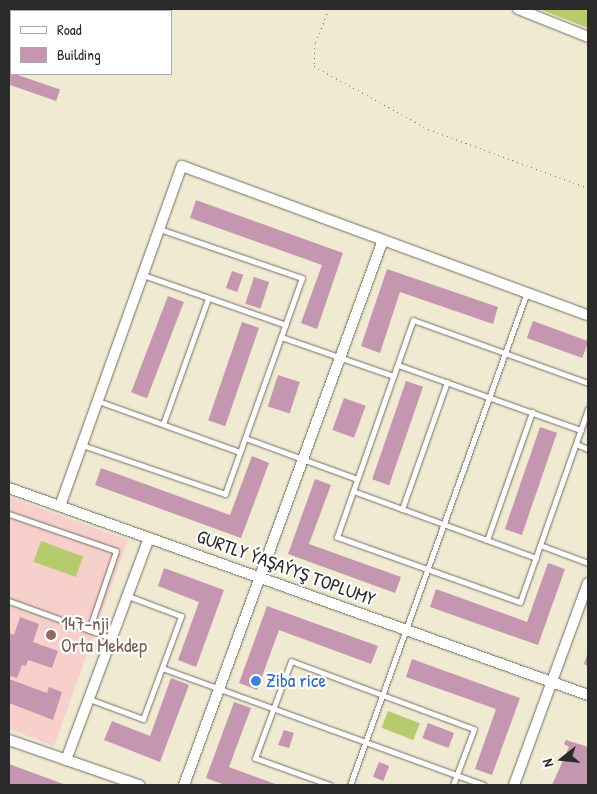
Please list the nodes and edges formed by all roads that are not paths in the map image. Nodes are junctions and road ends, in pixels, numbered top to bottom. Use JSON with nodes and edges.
{"nodes":[{"id":1,"x":518,"y":9,"type":"edge"},
{"id":2,"x":588,"y":37,"type":"edge"},
{"id":3,"x":160,"y":229,"type":"junction"},
{"id":4,"x":383,"y":240,"type":"junction"},
{"id":5,"x":143,"y":275,"type":"junction"},
{"id":6,"x":527,"y":292,"type":"junction"},
{"id":7,"x":208,"y":298,"type":"junction"},
{"id":8,"x":588,"y":315,"type":"edge"},
{"id":9,"x":286,"y":325,"type":"junction"},
{"id":10,"x":281,"y":337,"type":"junction"},
{"id":11,"x":505,"y":353,"type":"junction"},
{"id":12,"x":340,"y":358,"type":"junction"},
{"id":13,"x":398,"y":364,"type":"junction"},
{"id":14,"x":393,"y":376,"type":"junction"},
{"id":15,"x":447,"y":382,"type":"junction"},
{"id":16,"x":588,"y":383,"type":"edge"},
{"id":17,"x":490,"y":397,"type":"junction"},
{"id":18,"x":98,"y":401,"type":"junction"},
{"id":19,"x":588,"y":409,"type":"edge"},
{"id":20,"x":532,"y":412,"type":"junction"},
{"id":21,"x":163,"y":424,"type":"junction"},
{"id":22,"x":581,"y":430,"type":"junction"},
{"id":23,"x":245,"y":438,"type":"junction"},
{"id":24,"x":576,"y":444,"type":"junction"},
{"id":25,"x":82,"y":445,"type":"junction"},
{"id":26,"x":588,"y":449,"type":"edge"},
{"id":27,"x":240,"y":452,"type":"junction"},
{"id":28,"x":303,"y":459,"type":"junction"},
{"id":29,"x":357,"y":479,"type":"junction"},
{"id":30,"x":9,"y":488,"type":"edge"},
{"id":31,"x":353,"y":491,"type":"junction"},
{"id":32,"x":60,"y":506,"type":"junction"},
{"id":33,"x":402,"y":509,"type":"junction"},
{"id":34,"x":9,"y":514,"type":"edge"},
{"id":35,"x":444,"y":524,"type":"junction"},
{"id":36,"x":149,"y":538,"type":"junction"},
{"id":37,"x":487,"y":540,"type":"junction"},
{"id":38,"x":540,"y":545,"type":"junction"},
{"id":39,"x":536,"y":558,"type":"junction"},
{"id":40,"x":588,"y":563,"type":"edge"},
{"id":41,"x":428,"y":569,"type":"junction"},
{"id":42,"x":260,"y":578,"type":"junction"},
{"id":43,"x":588,"y":582,"type":"edge"},
{"id":44,"x":128,"y":596,"type":"junction"},
{"id":45,"x":9,"y":601,"type":"edge"},
{"id":46,"x":406,"y":629,"type":"junction"},
{"id":47,"x":89,"y":630,"type":"junction"},
{"id":48,"x":112,"y":638,"type":"junction"},
{"id":49,"x":162,"y":668,"type":"junction"},
{"id":50,"x":552,"y":682,"type":"junction"},
{"id":51,"x":220,"y":689,"type":"junction"},
{"id":52,"x":382,"y":695,"type":"junction"},
{"id":53,"x":588,"y":695,"type":"edge"},
{"id":54,"x":89,"y":698,"type":"junction"},
{"id":55,"x":273,"y":709,"type":"junction"},
{"id":56,"x":9,"y":740,"type":"edge"},
{"id":57,"x":365,"y":742,"type":"junction"},
{"id":58,"x":66,"y":760,"type":"junction"},
{"id":59,"x":457,"y":776,"type":"junction"},
{"id":60,"x":139,"y":785,"type":"edge"},
{"id":61,"x":184,"y":785,"type":"edge"},
{"id":62,"x":330,"y":785,"type":"edge"},
{"id":63,"x":350,"y":785,"type":"edge"},
{"id":64,"x":454,"y":785,"type":"edge"},
{"id":65,"x":483,"y":785,"type":"edge"},
{"id":66,"x":514,"y":785,"type":"edge"}],
"edges":[{"from":1,"to":2,"type":"street"},
{"from":3,"to":4,"type":"street"},
{"from":3,"to":5,"type":"street"},
{"from":3,"to":9,"type":"lane"},
{"from":4,"to":6,"type":"street"},
{"from":4,"to":12,"type":"street"},
{"from":5,"to":7,"type":"lane"},
{"from":5,"to":18,"type":"street"},
{"from":6,"to":8,"type":"street"},
{"from":6,"to":11,"type":"lane"},
{"from":7,"to":9,"type":"lane"},
{"from":7,"to":21,"type":"lane"},
{"from":9,"to":10,"type":"lane"},
{"from":10,"to":12,"type":"lane"},
{"from":10,"to":23,"type":"lane"},
{"from":11,"to":13,"type":"lane"},
{"from":11,"to":16,"type":"lane"},
{"from":11,"to":17,"type":"lane"},
{"from":12,"to":14,"type":"lane"},
{"from":12,"to":28,"type":"street"},
{"from":13,"to":14,"type":"lane"},
{"from":13,"to":15,"type":"lane"},
{"from":14,"to":29,"type":"lane"},
{"from":15,"to":17,"type":"lane"},
{"from":15,"to":33,"type":"lane"},
{"from":17,"to":20,"type":"lane"},
{"from":17,"to":35,"type":"lane"},
{"from":18,"to":21,"type":"lane"},
{"from":18,"to":25,"type":"street"},
{"from":19,"to":22,"type":"lane"},
{"from":20,"to":22,"type":"lane"},
{"from":20,"to":37,"type":"lane"},
{"from":21,"to":27,"type":"lane"},
{"from":22,"to":24,"type":"lane"},
{"from":23,"to":27,"type":"lane"},
{"from":23,"to":28,"type":"lane"},
{"from":24,"to":26,"type":"lane"},
{"from":24,"to":38,"type":"lane"},
{"from":25,"to":27,"type":"lane"},
{"from":25,"to":32,"type":"street"},
{"from":28,"to":29,"type":"lane"},
{"from":28,"to":42,"type":"street"},
{"from":29,"to":31,"type":"lane"},
{"from":30,"to":32,"type":"street","name":"GURTLY ÝAŞAÝYŞ TOPLUMY"},
{"from":31,"to":33,"type":"lane"},
{"from":31,"to":41,"type":"lane"},
{"from":32,"to":36,"type":"street","name":"GURTLY ÝAŞAÝYŞ TOPLUMY"},
{"from":33,"to":35,"type":"lane"},
{"from":34,"to":47,"type":"lane"},
{"from":35,"to":37,"type":"lane"},
{"from":35,"to":41,"type":"lane"},
{"from":36,"to":42,"type":"street","name":"GURTLY ÝAŞAÝYŞ TOPLUMY"},
{"from":36,"to":44,"type":"street"},
{"from":37,"to":39,"type":"lane"},
{"from":38,"to":39,"type":"lane"},
{"from":38,"to":40,"type":"lane"},
{"from":39,"to":41,"type":"lane"},
{"from":41,"to":46,"type":"lane"},
{"from":42,"to":46,"type":"street","name":"GURTLY ÝAŞAÝYŞ TOPLUMY"},
{"from":42,"to":51,"type":"street"},
{"from":43,"to":50,"type":"street"},
{"from":44,"to":48,"type":"street"},
{"from":44,"to":49,"type":"lane"},
{"from":45,"to":47,"type":"lane"},
{"from":46,"to":50,"type":"street","name":"GURTLY ÝAŞAÝYŞ TOPLUMY"},
{"from":46,"to":52,"type":"lane"},
{"from":47,"to":48,"type":"lane"},
{"from":48,"to":54,"type":"street"},
{"from":49,"to":51,"type":"lane"},
{"from":49,"to":54,"type":"lane"},
{"from":50,"to":53,"type":"street","name":"GURTLY ÝAŞAÝYŞ TOPLUMY"},
{"from":50,"to":66,"type":"street"},
{"from":51,"to":55,"type":"lane"},
{"from":51,"to":61,"type":"street"},
{"from":52,"to":55,"type":"lane"},
{"from":52,"to":57,"type":"lane"},
{"from":52,"to":59,"type":"lane"},
{"from":54,"to":58,"type":"street"},
{"from":55,"to":57,"type":"lane"},
{"from":55,"to":62,"type":"lane"},
{"from":56,"to":58,"type":"street"},
{"from":57,"to":59,"type":"lane"},
{"from":57,"to":63,"type":"lane"},
{"from":58,"to":60,"type":"street"},
{"from":59,"to":64,"type":"lane"},
{"from":59,"to":65,"type":"lane"}]}
